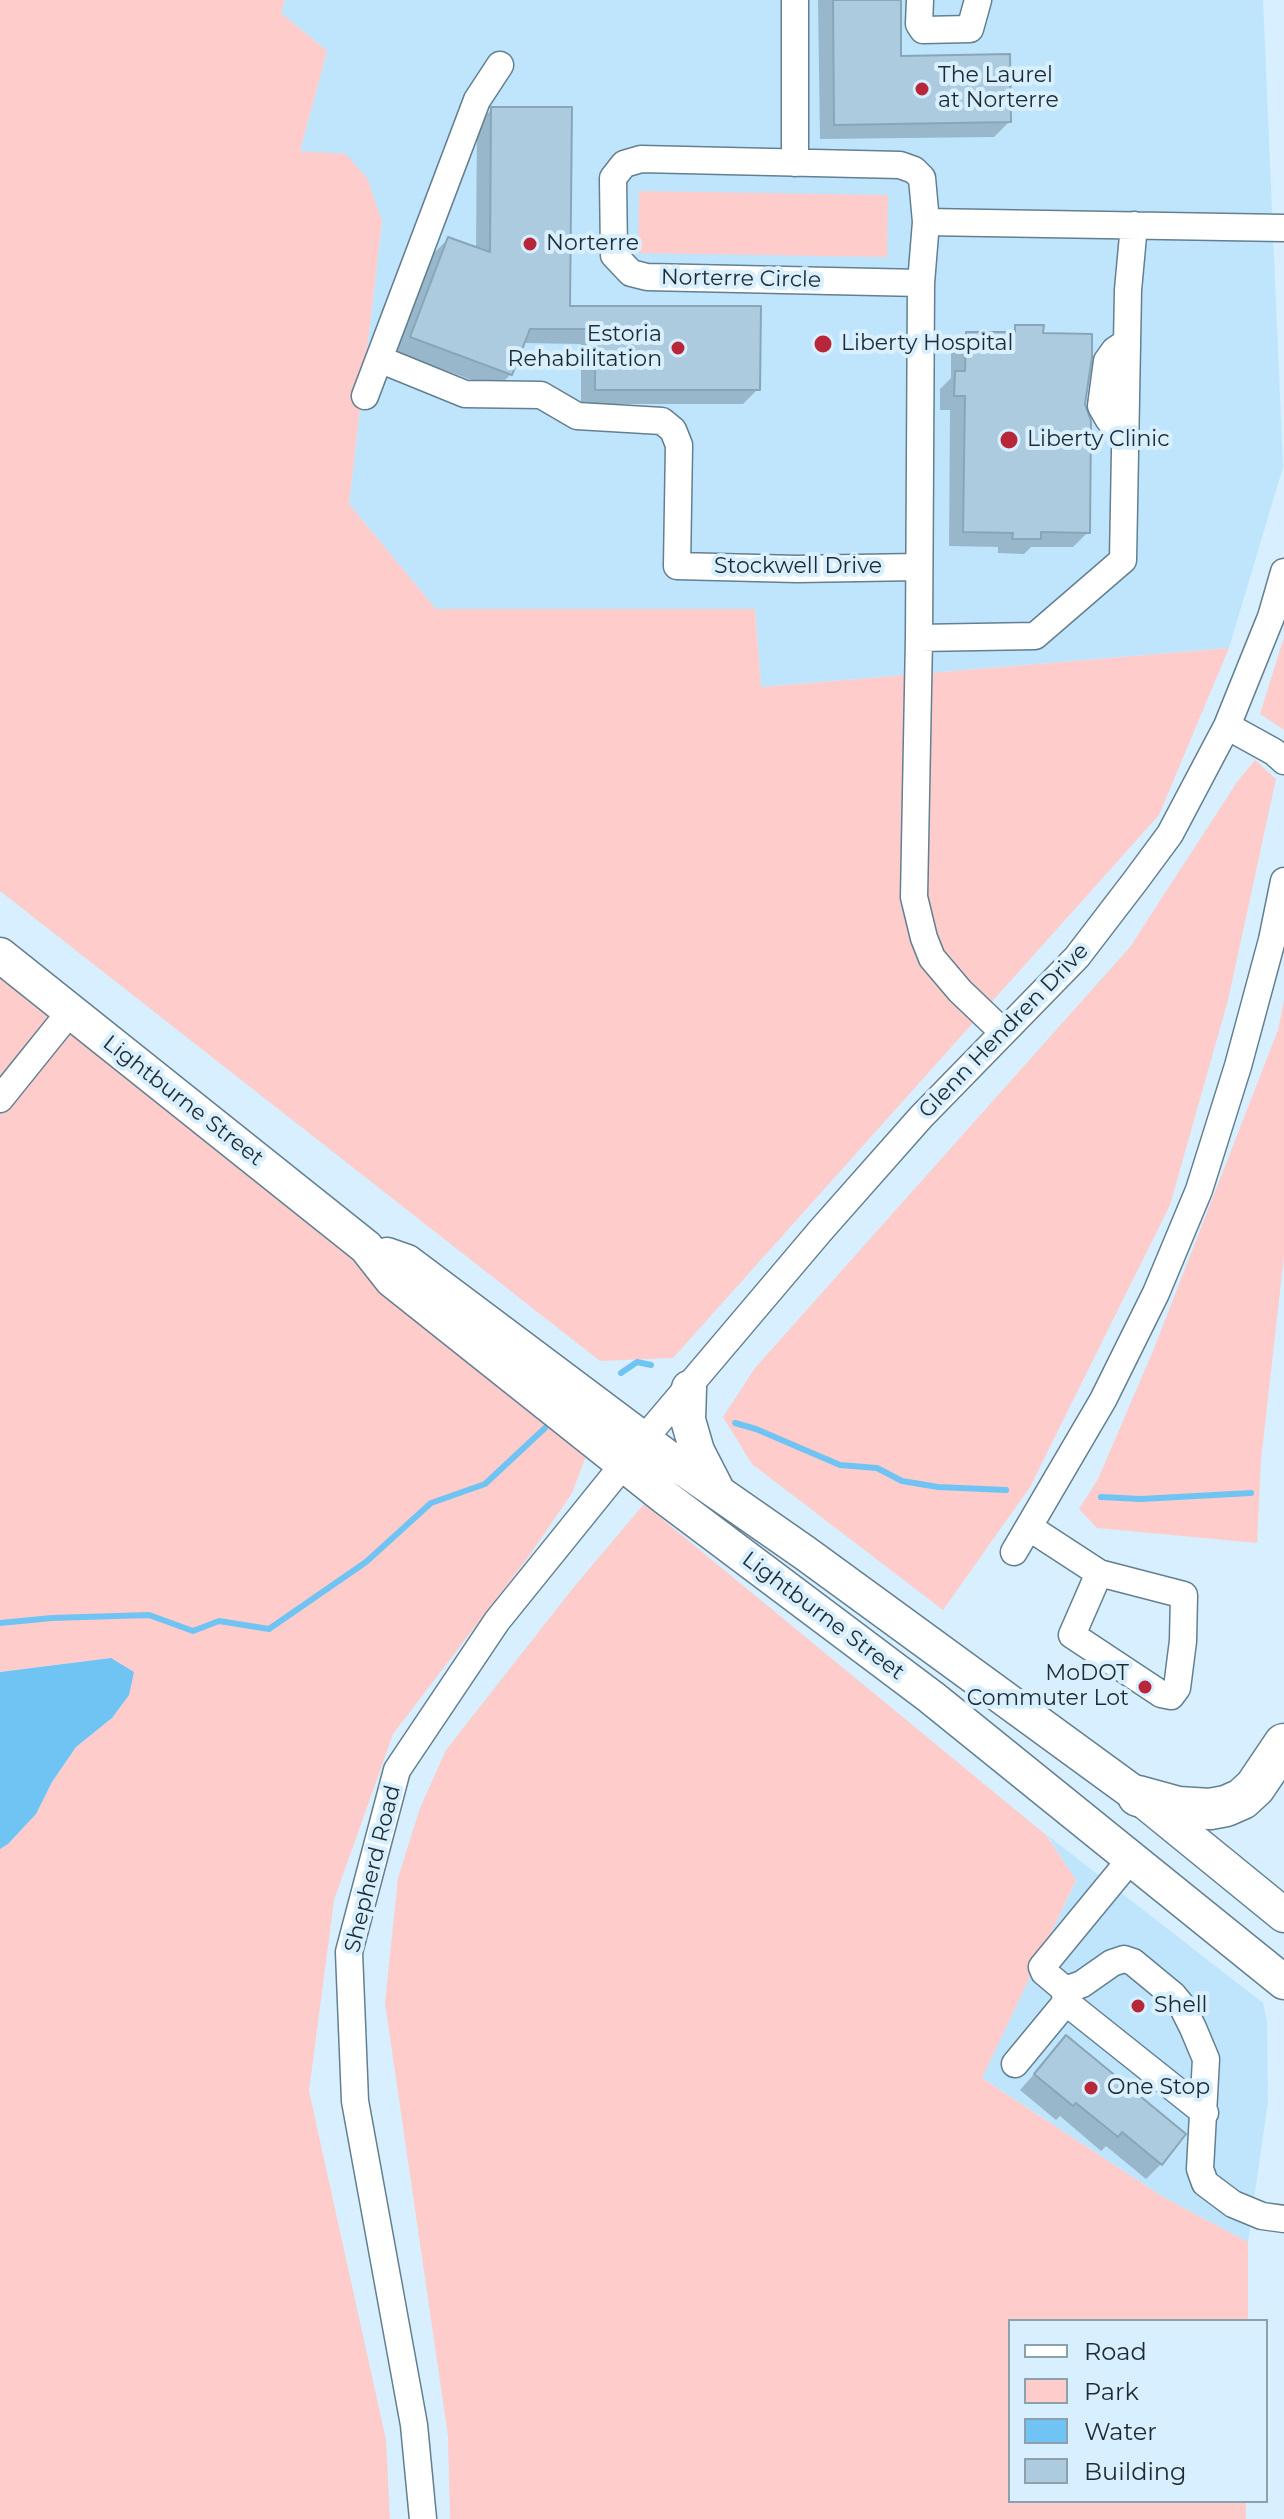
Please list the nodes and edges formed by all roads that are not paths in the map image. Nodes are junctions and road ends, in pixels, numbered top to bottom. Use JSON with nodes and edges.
{"nodes":[{"id":1,"x":795,"y":0,"type":"edge"},
{"id":2,"x":920,"y":0,"type":"edge"},
{"id":3,"x":978,"y":0,"type":"edge"},
{"id":4,"x":500,"y":65,"type":"dead end"},
{"id":5,"x":795,"y":163,"type":"junction"},
{"id":6,"x":926,"y":222,"type":"junction"},
{"id":7,"x":1134,"y":225,"type":"junction"},
{"id":8,"x":1284,"y":228,"type":"edge"},
{"id":9,"x":921,"y":283,"type":"junction"},
{"id":10,"x":379,"y":359,"type":"junction"},
{"id":11,"x":365,"y":396,"type":"dead end"},
{"id":12,"x":918,"y":567,"type":"junction"},
{"id":13,"x":1284,"y":572,"type":"edge"},
{"id":14,"x":919,"y":638,"type":"junction"},
{"id":15,"x":1227,"y":726,"type":"junction"},
{"id":16,"x":1284,"y":761,"type":"edge"},
{"id":17,"x":1284,"y":881,"type":"edge"},
{"id":18,"x":0,"y":955,"type":"edge"},
{"id":19,"x":70,"y":1012,"type":"junction"},
{"id":20,"x":1003,"y":1032,"type":"junction"},
{"id":21,"x":0,"y":1099,"type":"edge"},
{"id":22,"x":689,"y":1388,"type":"junction"},
{"id":23,"x":634,"y":1452,"type":"junction"},
{"id":24,"x":718,"y":1492,"type":"junction"},
{"id":25,"x":1030,"y":1528,"type":"junction"},
{"id":26,"x":1014,"y":1552,"type":"dead end"},
{"id":27,"x":1099,"y":1573,"type":"junction"},
{"id":28,"x":1284,"y":1744,"type":"edge"},
{"id":29,"x":1138,"y":1796,"type":"junction"},
{"id":30,"x":1130,"y":1860,"type":"junction"},
{"id":31,"x":1284,"y":1915,"type":"edge"},
{"id":32,"x":1284,"y":1982,"type":"edge"},
{"id":33,"x":1065,"y":1994,"type":"junction"},
{"id":34,"x":1015,"y":2064,"type":"dead end"},
{"id":35,"x":1205,"y":2113,"type":"junction"},
{"id":36,"x":1284,"y":2219,"type":"edge"},
{"id":37,"x":423,"y":2519,"type":"edge"}],
"edges":[{"from":1,"to":5,"type":"street"},
{"from":2,"to":3,"type":"street"},
{"from":4,"to":10,"type":"street"},
{"from":5,"to":6,"type":"street","name":"Norterre Circle"},
{"from":5,"to":9,"type":"street","name":"Norterre Circle"},
{"from":6,"to":7,"type":"street"},
{"from":6,"to":9,"type":"street","name":"Norterre Circle"},
{"from":7,"to":8,"type":"street"},
{"from":7,"to":14,"type":"street"},
{"from":9,"to":12,"type":"street"},
{"from":10,"to":11,"type":"street"},
{"from":10,"to":12,"type":"street","name":"Stockwell Drive"},
{"from":12,"to":14,"type":"street"},
{"from":13,"to":15,"type":"street","name":"Glenn Hendren Drive"},
{"from":14,"to":20,"type":"street"},
{"from":15,"to":16,"type":"street"},
{"from":15,"to":20,"type":"street","name":"Glenn Hendren Drive"},
{"from":17,"to":25,"type":"street"},
{"from":18,"to":19,"type":"main road","name":"Lightburne Street"},
{"from":19,"to":21,"type":"street"},
{"from":19,"to":23,"type":"main road","name":"Lightburne Street"},
{"from":20,"to":22,"type":"street","name":"Glenn Hendren Drive"},
{"from":22,"to":23,"type":"street","name":"Glenn Hendren Drive"},
{"from":22,"to":24,"type":"main road"},
{"from":23,"to":24,"type":"main road","name":"Lightburne Street"},
{"from":23,"to":30,"type":"main road","name":"Lightburne Street"},
{"from":23,"to":37,"type":"street","name":"Shepherd Road"},
{"from":24,"to":29,"type":"main road","name":"Lightburne Street"},
{"from":25,"to":26,"type":"street"},
{"from":25,"to":27,"type":"street"},
{"from":27,"to":27,"type":"street"},
{"from":28,"to":29,"type":"highway"},
{"from":29,"to":31,"type":"main road","name":"Lightburne Street"},
{"from":30,"to":32,"type":"main road","name":"Lightburne Street"},
{"from":30,"to":33,"type":"street"},
{"from":33,"to":34,"type":"street"},
{"from":33,"to":35,"type":"street"},
{"from":33,"to":35,"type":"street"},
{"from":35,"to":36,"type":"street"}]}
